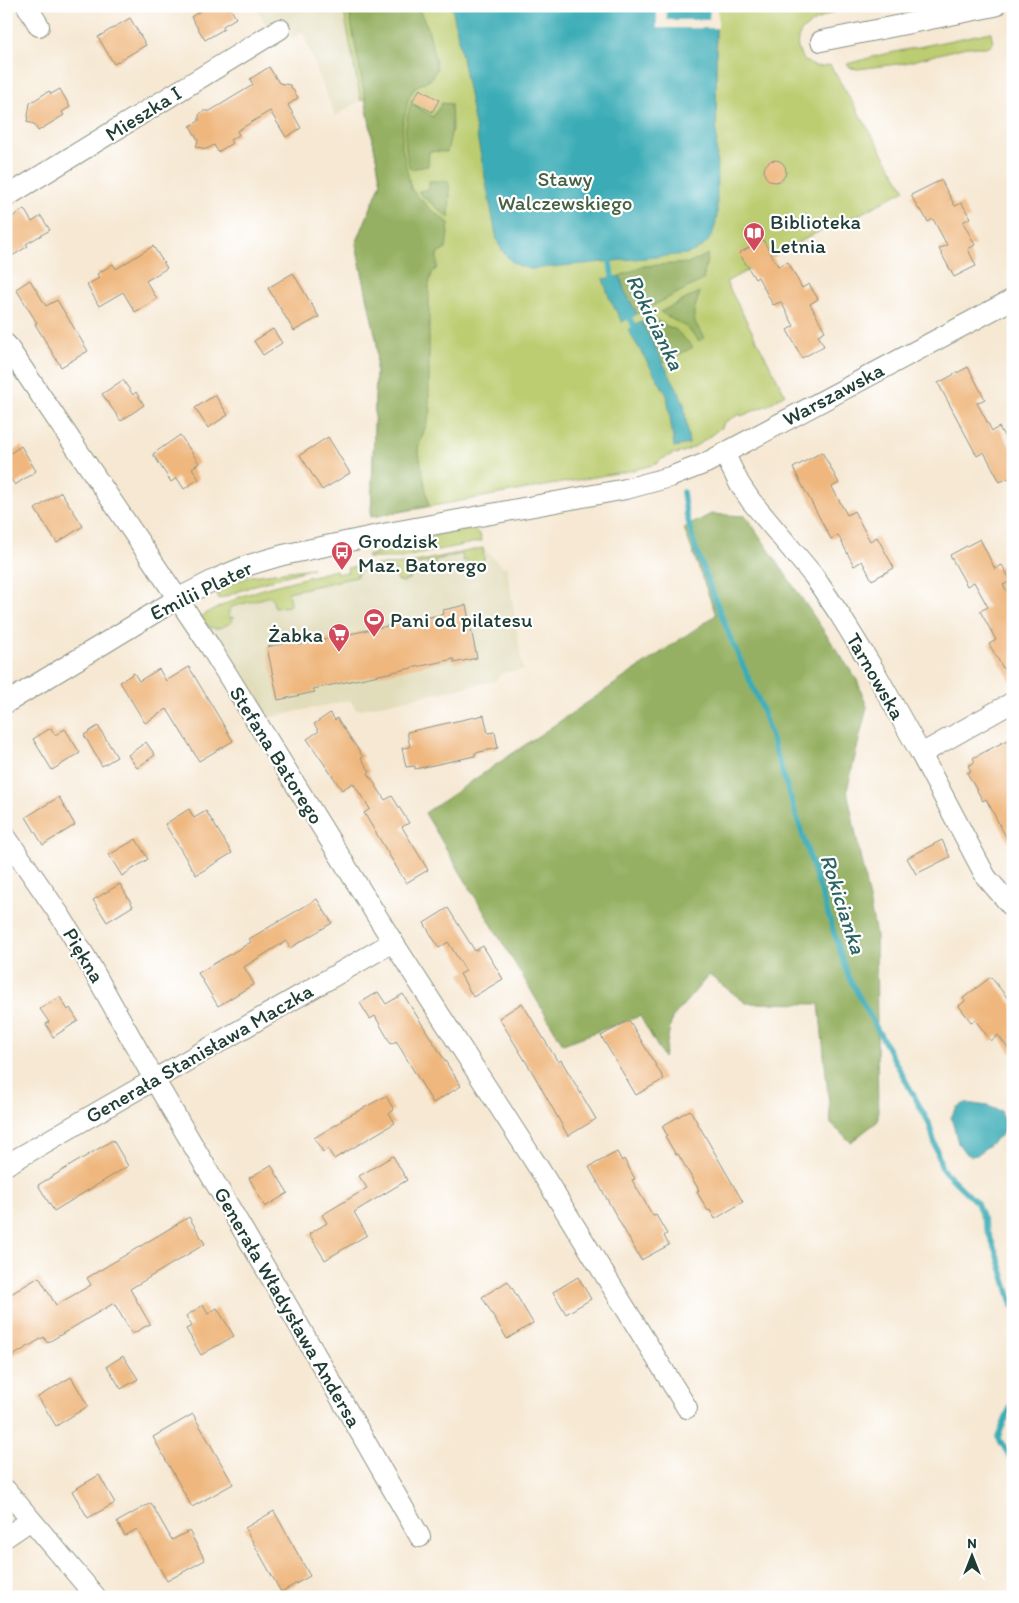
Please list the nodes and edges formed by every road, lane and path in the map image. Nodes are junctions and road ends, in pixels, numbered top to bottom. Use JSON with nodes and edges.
{"nodes":[{"id":1,"x":27,"y":6,"type":"edge"},
{"id":2,"x":995,"y":6,"type":"edge"},
{"id":3,"x":39,"y":26,"type":"dead end"},
{"id":4,"x":280,"y":29,"type":"dead end"},
{"id":5,"x":821,"y":41,"type":"dead end"},
{"id":6,"x":6,"y":197,"type":"edge"},
{"id":7,"x":1013,"y":299,"type":"edge"},
{"id":8,"x":6,"y":344,"type":"edge"},
{"id":9,"x":724,"y":453,"type":"junction"},
{"id":10,"x":651,"y":483,"type":"joint"},
{"id":11,"x":177,"y":599,"type":"junction"},
{"id":12,"x":1013,"y":702,"type":"edge"},
{"id":13,"x":6,"y":703,"type":"edge"},
{"id":14,"x":921,"y":754,"type":"junction"},
{"id":15,"x":6,"y":837,"type":"edge"},
{"id":16,"x":1011,"y":902,"type":"edge"},
{"id":17,"x":393,"y":942,"type":"junction"},
{"id":18,"x":154,"y":1079,"type":"junction"},
{"id":19,"x":6,"y":1165,"type":"edge"},
{"id":20,"x":686,"y":1408,"type":"dead end"},
{"id":21,"x":19,"y":1505,"type":"edge"},
{"id":22,"x":6,"y":1537,"type":"edge"},
{"id":23,"x":420,"y":1537,"type":"dead end"},
{"id":24,"x":96,"y":1597,"type":"edge"}],
"edges":[{"from":1,"to":3,"type":"street"},
{"from":2,"to":5,"type":"street"},
{"from":4,"to":6,"type":"street","name":"Mieszka I"},
{"from":7,"to":9,"type":"street","name":"Warszawska"},
{"from":8,"to":11,"type":"street","name":"Stefana Batorego"},
{"from":9,"to":10,"type":"street","name":"Warszawska"},
{"from":9,"to":14,"type":"street","name":"Tarnowska"},
{"from":10,"to":11,"type":"street","name":"Emilii Plater"},
{"from":11,"to":13,"type":"street","name":"Emilii Plater"},
{"from":11,"to":17,"type":"street","name":"Stefana Batorego"},
{"from":12,"to":14,"type":"street"},
{"from":14,"to":16,"type":"street","name":"Tarnowska"},
{"from":15,"to":18,"type":"street","name":"Piękna"},
{"from":17,"to":18,"type":"street","name":"Generała Stanisława Maczka"},
{"from":17,"to":20,"type":"street","name":"Stefana Batorego"},
{"from":18,"to":19,"type":"street","name":"Generała Stanisława Maczka"},
{"from":18,"to":23,"type":"street","name":"Generała Władysława Andersa"},
{"from":21,"to":22,"type":"street"},
{"from":21,"to":24,"type":"street"}]}
